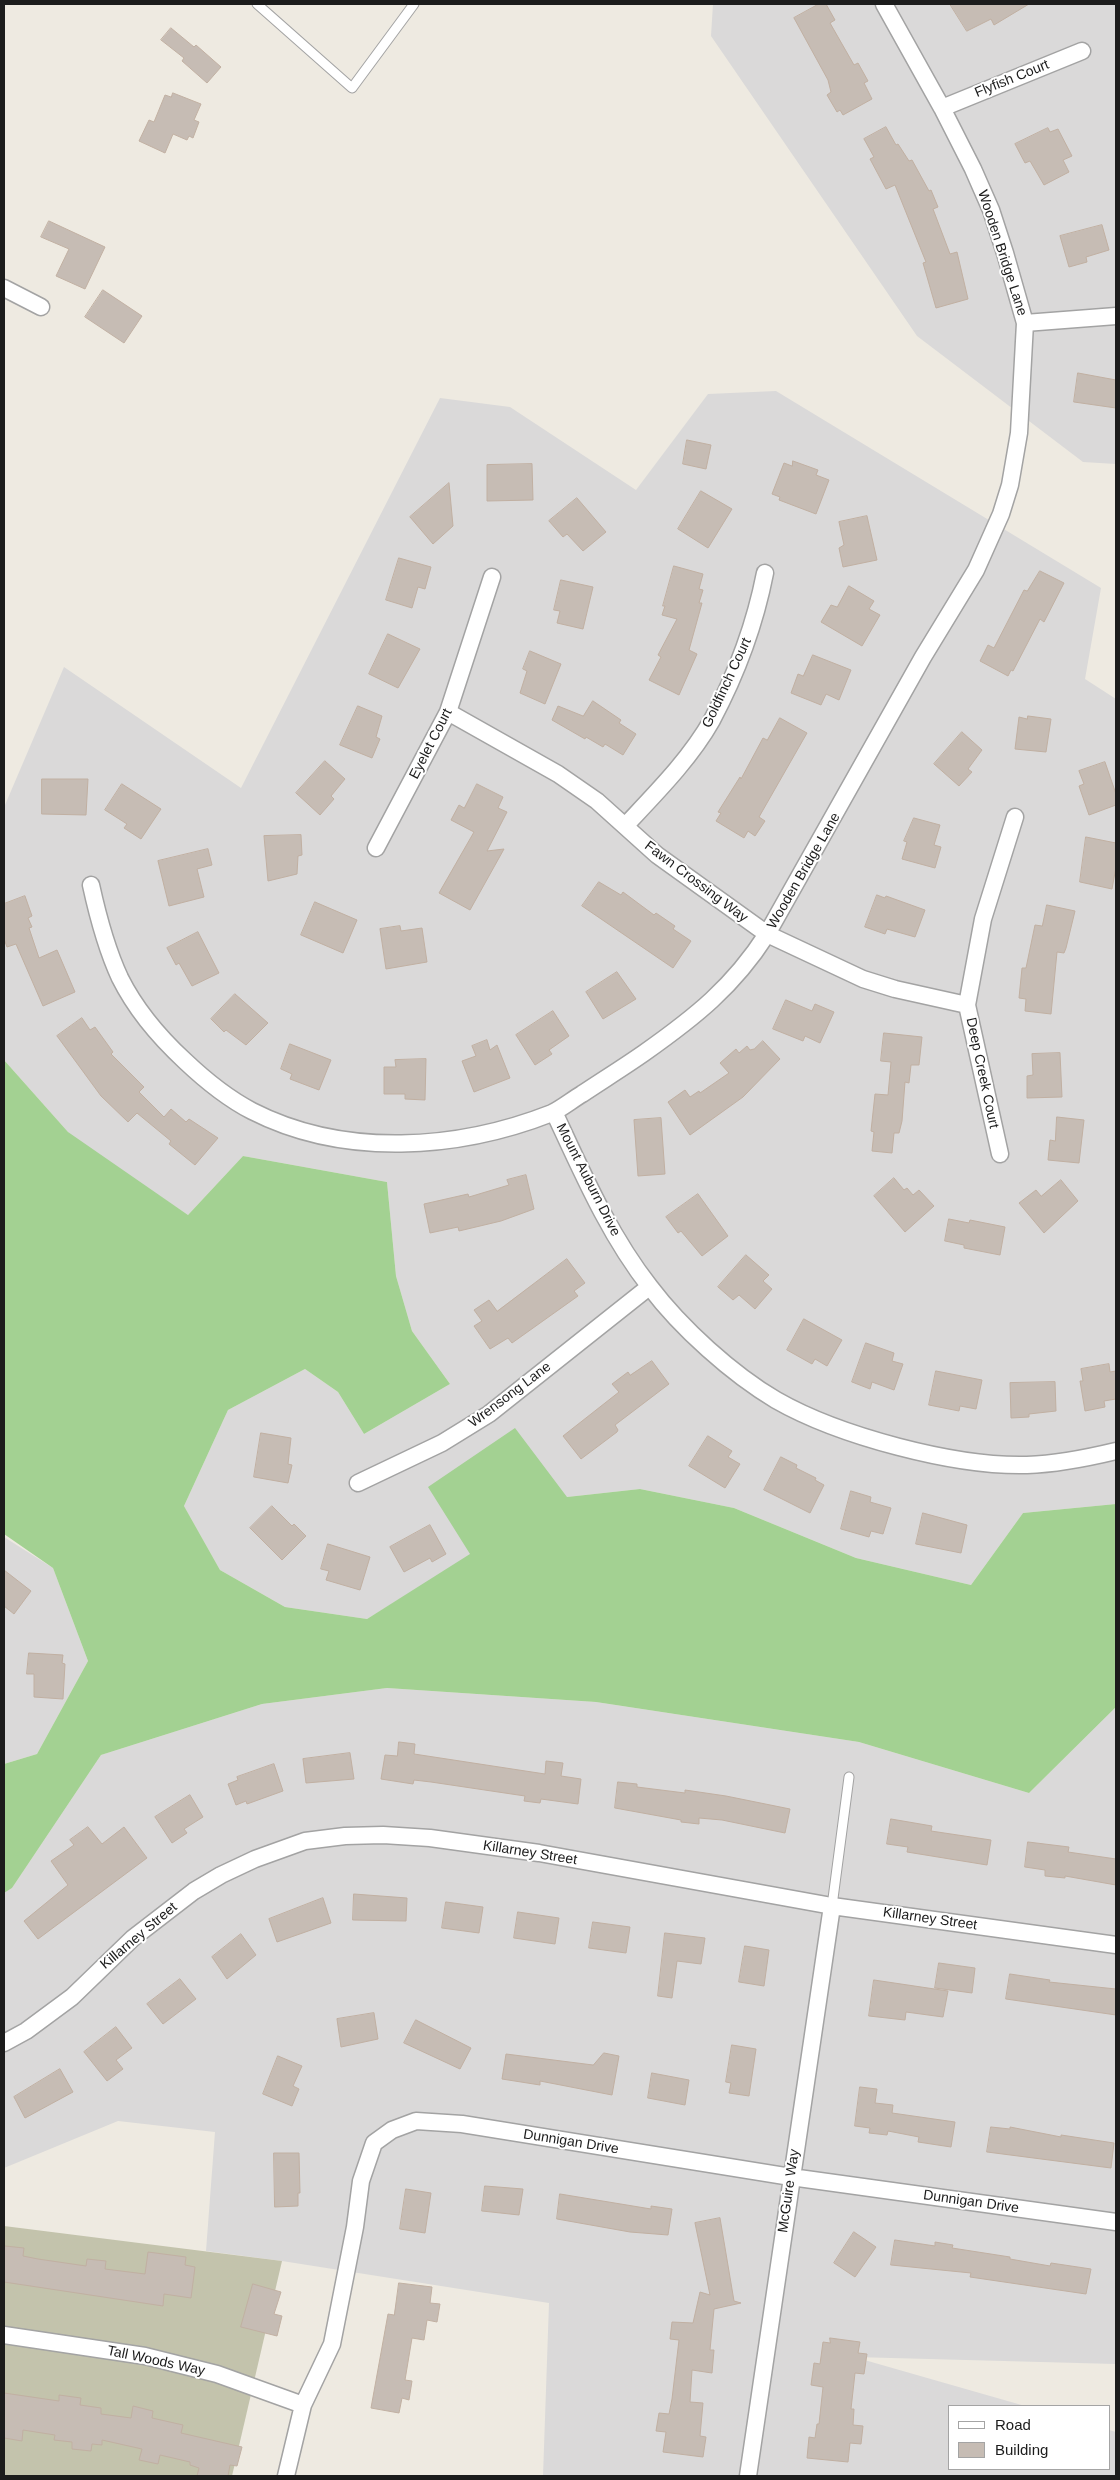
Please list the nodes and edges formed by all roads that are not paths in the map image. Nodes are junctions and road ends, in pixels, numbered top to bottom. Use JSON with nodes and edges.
{"nodes":[{"id":1,"x":257,"y":4,"type":"edge"},
{"id":2,"x":414,"y":4,"type":"edge"},
{"id":3,"x":884,"y":4,"type":"edge"},
{"id":4,"x":1082,"y":51,"type":"dead end"},
{"id":5,"x":942,"y":108,"type":"junction"},
{"id":6,"x":4,"y":288,"type":"edge"},
{"id":7,"x":41,"y":307,"type":"dead end"},
{"id":8,"x":1116,"y":316,"type":"edge"},
{"id":9,"x":1025,"y":323,"type":"junction"},
{"id":10,"x":765,"y":573,"type":"dead end"},
{"id":11,"x":492,"y":577,"type":"dead end"},
{"id":12,"x":448,"y":712,"type":"junction"},
{"id":13,"x":1016,"y":817,"type":"dead end"},
{"id":14,"x":626,"y":826,"type":"junction"},
{"id":15,"x":376,"y":848,"type":"dead end"},
{"id":16,"x":91,"y":885,"type":"dead end"},
{"id":17,"x":767,"y":934,"type":"junction"},
{"id":18,"x":967,"y":1005,"type":"junction"},
{"id":19,"x":554,"y":1112,"type":"junction"},
{"id":20,"x":1000,"y":1154,"type":"dead end"},
{"id":21,"x":649,"y":1287,"type":"junction"},
{"id":22,"x":1116,"y":1451,"type":"edge"},
{"id":23,"x":358,"y":1483,"type":"dead end"},
{"id":24,"x":849,"y":1777,"type":"dead end"},
{"id":25,"x":832,"y":1906,"type":"junction"},
{"id":26,"x":1116,"y":1945,"type":"edge"},
{"id":27,"x":4,"y":2042,"type":"edge"},
{"id":28,"x":791,"y":2177,"type":"junction"},
{"id":29,"x":1116,"y":2222,"type":"edge"},
{"id":30,"x":4,"y":2335,"type":"edge"},
{"id":31,"x":303,"y":2406,"type":"junction"},
{"id":32,"x":286,"y":2476,"type":"edge"},
{"id":33,"x":748,"y":2476,"type":"edge"}],
"edges":[{"from":1,"to":2,"type":"lane"},
{"from":3,"to":5,"type":"street","name":"Wooden Bridge Lane"},
{"from":4,"to":5,"type":"street","name":"Flyfish Court"},
{"from":5,"to":9,"type":"street","name":"Wooden Bridge Lane"},
{"from":6,"to":7,"type":"street"},
{"from":8,"to":9,"type":"street"},
{"from":9,"to":17,"type":"street","name":"Wooden Bridge Lane"},
{"from":10,"to":14,"type":"street","name":"Goldfinch Court"},
{"from":11,"to":12,"type":"street","name":"Eyelet Court"},
{"from":12,"to":14,"type":"street","name":"Fawn Crossing Way"},
{"from":12,"to":15,"type":"street","name":"Eyelet Court"},
{"from":13,"to":18,"type":"street","name":"Deep Creek Court"},
{"from":14,"to":17,"type":"street","name":"Fawn Crossing Way"},
{"from":16,"to":19,"type":"street","name":"Wooden Bridge Lane"},
{"from":17,"to":18,"type":"street","name":"Fawn Crossing Way"},
{"from":17,"to":19,"type":"street","name":"Wooden Bridge Lane"},
{"from":18,"to":20,"type":"street","name":"Deep Creek Court"},
{"from":19,"to":21,"type":"street","name":"Mount Auburn Drive"},
{"from":21,"to":22,"type":"street","name":"Mount Auburn Drive"},
{"from":21,"to":23,"type":"street","name":"Wrensong Lane"},
{"from":24,"to":25,"type":"lane"},
{"from":25,"to":26,"type":"street","name":"Killarney Street"},
{"from":25,"to":27,"type":"street","name":"Killarney Street"},
{"from":25,"to":28,"type":"street","name":"McGuire Way"},
{"from":28,"to":29,"type":"street","name":"Dunnigan Drive"},
{"from":28,"to":31,"type":"street","name":"Dunnigan Drive"},
{"from":28,"to":33,"type":"street","name":"McGuire Way"},
{"from":30,"to":31,"type":"street","name":"Tall Woods Way"},
{"from":31,"to":32,"type":"street","name":"Dunnigan Drive"}]}
